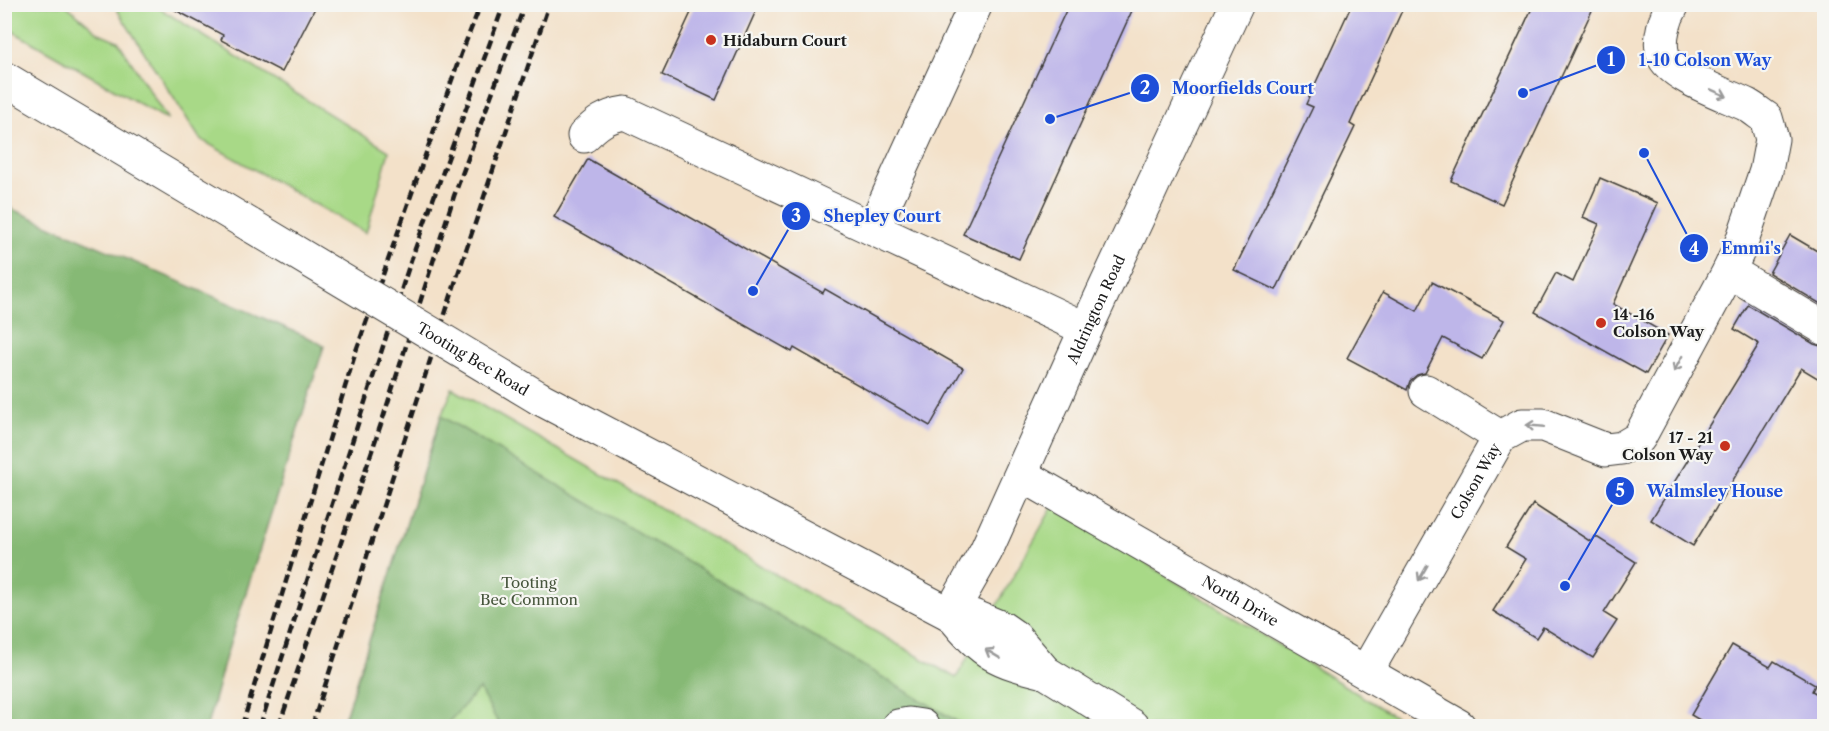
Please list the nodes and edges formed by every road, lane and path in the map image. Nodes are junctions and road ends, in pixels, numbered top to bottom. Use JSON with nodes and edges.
{"nodes":[{"id":1,"x":976,"y":4,"type":"edge"},
{"id":2,"x":1237,"y":4,"type":"edge"},
{"id":3,"x":1673,"y":4,"type":"edge"},
{"id":4,"x":4,"y":78,"type":"edge"},
{"id":5,"x":584,"y":136,"type":"dead end"},
{"id":6,"x":873,"y":229,"type":"junction"},
{"id":7,"x":1730,"y":271,"type":"junction"},
{"id":8,"x":1824,"y":328,"type":"edge"},
{"id":9,"x":1086,"y":330,"type":"junction"},
{"id":10,"x":1426,"y":391,"type":"dead end"},
{"id":11,"x":1500,"y":437,"type":"junction"},
{"id":12,"x":1022,"y":474,"type":"junction"},
{"id":13,"x":951,"y":615,"type":"junction"},
{"id":14,"x":1366,"y":672,"type":"junction"},
{"id":15,"x":1114,"y":722,"type":"edge"},
{"id":16,"x":898,"y":726,"type":"edge"},
{"id":17,"x":922,"y":726,"type":"edge"},
{"id":18,"x":1459,"y":726,"type":"edge"}],
"edges":[{"from":1,"to":6,"type":"main road"},
{"from":2,"to":9,"type":"main road","name":"Aldrington Road"},
{"from":3,"to":7,"type":"main road","name":"Colson Way","one_way":true},
{"from":4,"to":13,"type":"main road","name":"Tooting Bec Road","bridge":true},
{"from":5,"to":6,"type":"main road"},
{"from":6,"to":9,"type":"main road"},
{"from":7,"to":8,"type":"main road"},
{"from":7,"to":11,"type":"main road","name":"Colson Way","one_way":true},
{"from":9,"to":12,"type":"main road","name":"Aldrington Road"},
{"from":10,"to":11,"type":"main road"},
{"from":11,"to":14,"type":"main road","name":"Colson Way","one_way":true},
{"from":12,"to":13,"type":"main road","name":"Aldrington Road"},
{"from":12,"to":14,"type":"main road","name":"North Drive"},
{"from":13,"to":15,"type":"main road","name":"Tooting Bec Road"},
{"from":14,"to":18,"type":"main road","name":"North Drive"},
{"from":16,"to":17,"type":"main road"}]}
